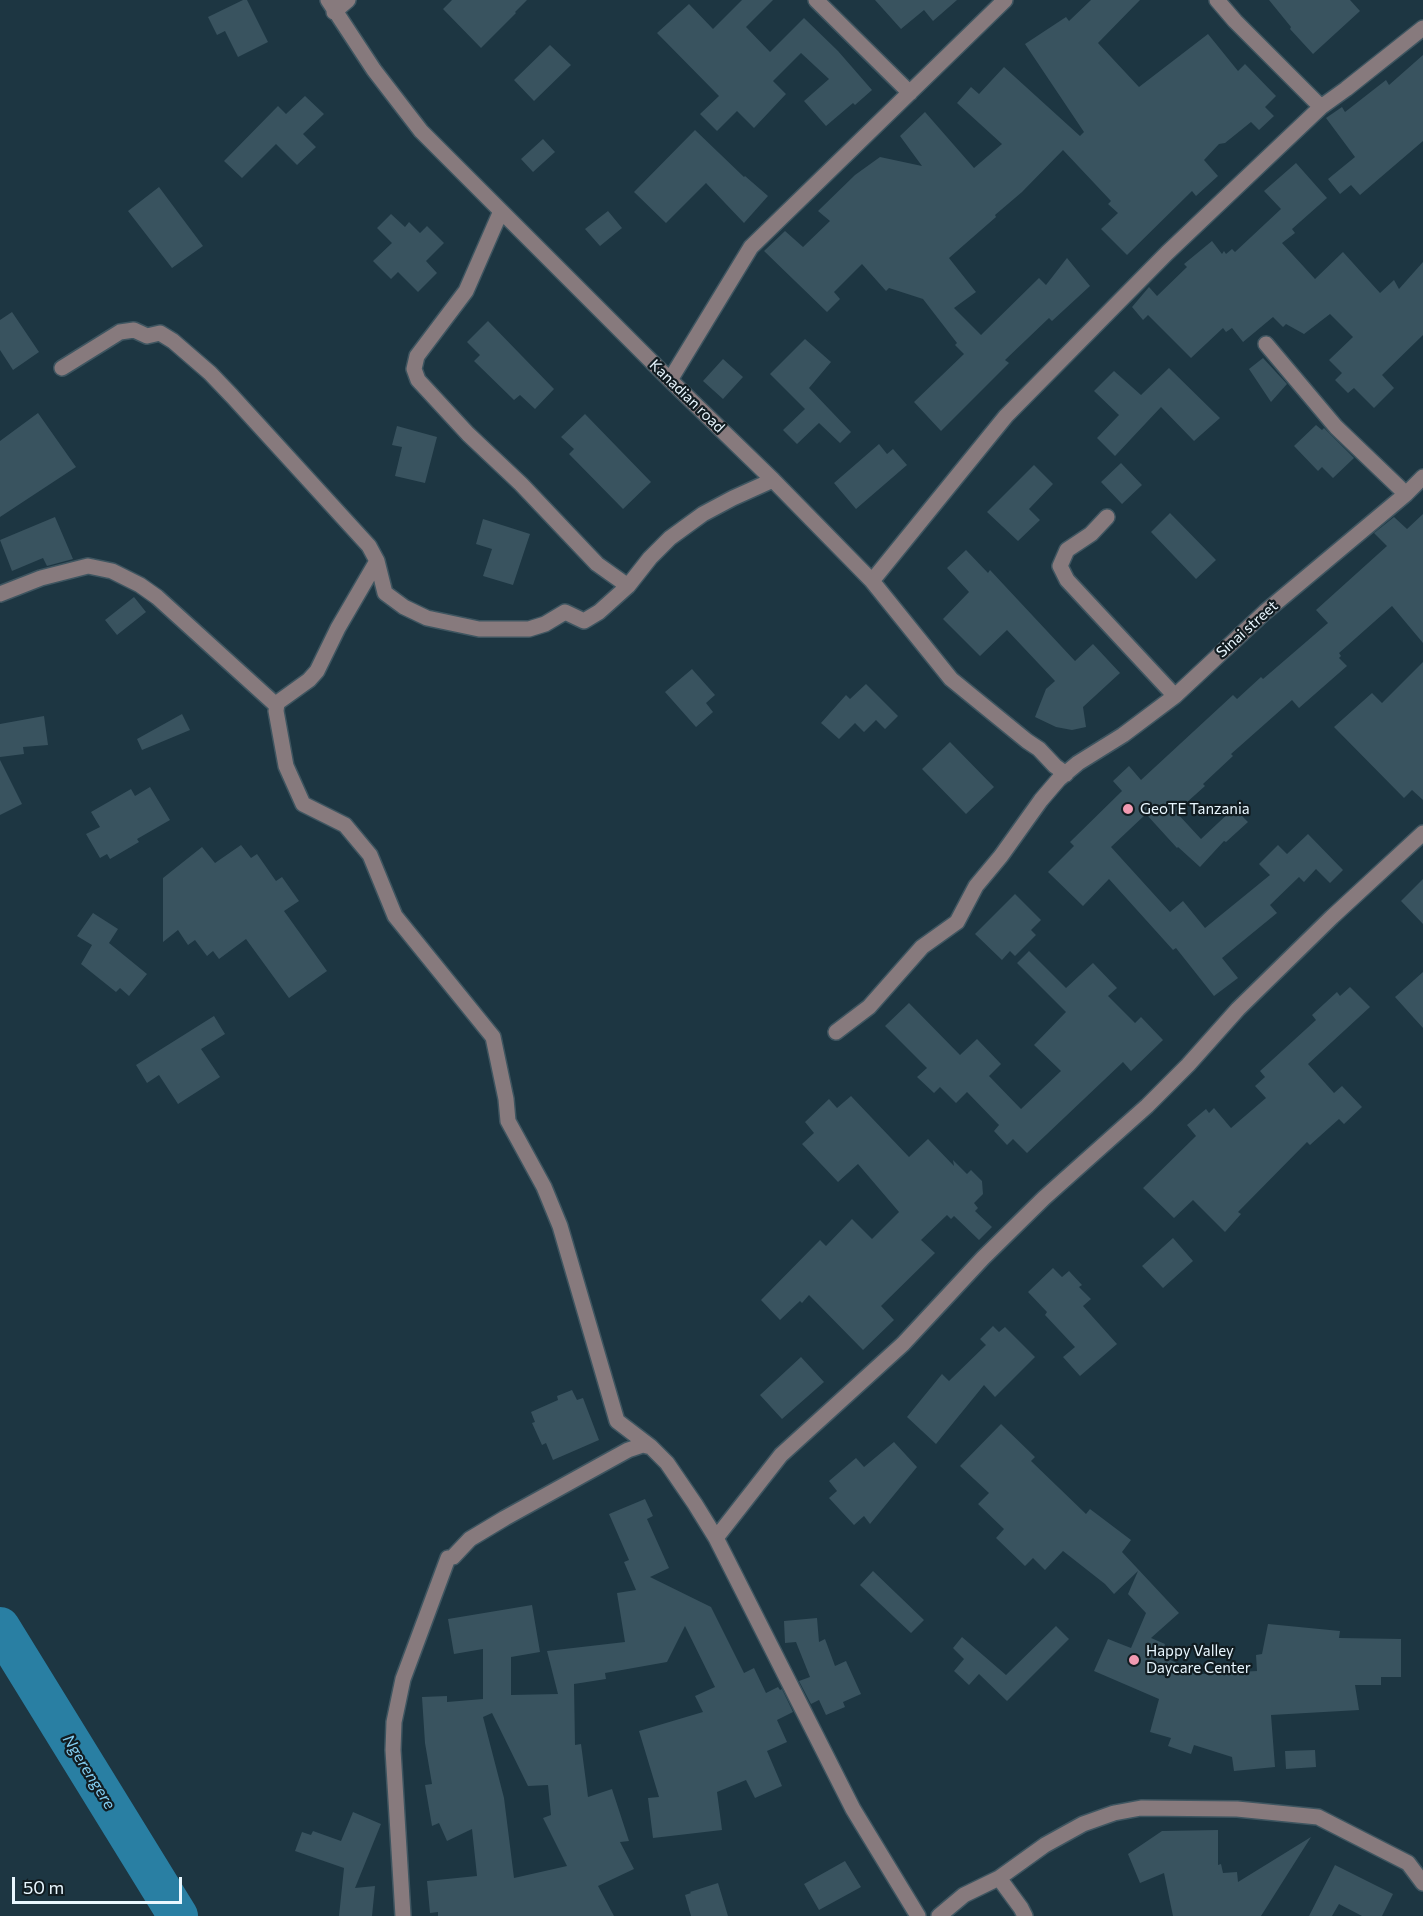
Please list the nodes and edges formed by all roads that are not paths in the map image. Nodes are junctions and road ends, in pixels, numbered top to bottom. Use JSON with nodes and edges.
{"nodes":[{"id":1,"x":348,"y":0,"type":"edge"},
{"id":2,"x":816,"y":0,"type":"edge"},
{"id":3,"x":1005,"y":0,"type":"edge"},
{"id":4,"x":1217,"y":0,"type":"edge"},
{"id":5,"x":331,"y":6,"type":"edge"},
{"id":6,"x":1423,"y":28,"type":"edge"},
{"id":7,"x":910,"y":93,"type":"junction"},
{"id":8,"x":1320,"y":107,"type":"junction"},
{"id":9,"x":501,"y":211,"type":"junction"},
{"id":10,"x":1266,"y":344,"type":"dead end"},
{"id":11,"x":62,"y":368,"type":"dead end"},
{"id":12,"x":670,"y":380,"type":"junction"},
{"id":13,"x":1423,"y":477,"type":"edge"},
{"id":14,"x":773,"y":480,"type":"junction"},
{"id":15,"x":1406,"y":494,"type":"junction"},
{"id":16,"x":1107,"y":517,"type":"dead end"},
{"id":17,"x":377,"y":561,"type":"junction"},
{"id":18,"x":872,"y":581,"type":"junction"},
{"id":19,"x":628,"y":586,"type":"junction"},
{"id":20,"x":0,"y":594,"type":"edge"},
{"id":21,"x":1175,"y":696,"type":"junction"},
{"id":22,"x":276,"y":705,"type":"junction"},
{"id":23,"x":1066,"y":774,"type":"junction"},
{"id":24,"x":1423,"y":833,"type":"edge"},
{"id":25,"x":836,"y":1032,"type":"dead end"},
{"id":26,"x":651,"y":1447,"type":"junction"},
{"id":27,"x":716,"y":1538,"type":"junction"},
{"id":28,"x":999,"y":1878,"type":"junction"},
{"id":29,"x":1423,"y":1883,"type":"edge"},
{"id":30,"x":403,"y":1916,"type":"edge"},
{"id":31,"x":918,"y":1916,"type":"edge"},
{"id":32,"x":939,"y":1916,"type":"edge"},
{"id":33,"x":1025,"y":1916,"type":"edge"}],
"edges":[{"from":1,"to":5,"type":"street"},
{"from":2,"to":7,"type":"street"},
{"from":3,"to":7,"type":"street"},
{"from":4,"to":8,"type":"street"},
{"from":5,"to":9,"type":"street","name":"Kanadian road"},
{"from":6,"to":8,"type":"street"},
{"from":7,"to":12,"type":"street"},
{"from":8,"to":18,"type":"street"},
{"from":9,"to":12,"type":"street","name":"Kanadian road"},
{"from":9,"to":19,"type":"street"},
{"from":10,"to":15,"type":"street"},
{"from":11,"to":17,"type":"street"},
{"from":12,"to":14,"type":"street","name":"Kanadian road"},
{"from":13,"to":15,"type":"street","name":"Sinai street"},
{"from":14,"to":18,"type":"street","name":"Kanadian road"},
{"from":14,"to":19,"type":"street"},
{"from":15,"to":21,"type":"street","name":"Sinai street"},
{"from":16,"to":21,"type":"street"},
{"from":17,"to":19,"type":"street"},
{"from":17,"to":22,"type":"street"},
{"from":18,"to":23,"type":"street","name":"Kanadian road"},
{"from":20,"to":22,"type":"street"},
{"from":21,"to":23,"type":"street","name":"Sinai street"},
{"from":22,"to":26,"type":"street"},
{"from":23,"to":25,"type":"street","name":"Sinai street"},
{"from":24,"to":27,"type":"street"},
{"from":26,"to":27,"type":"street"},
{"from":26,"to":30,"type":"street"},
{"from":27,"to":31,"type":"street"},
{"from":28,"to":29,"type":"street"},
{"from":28,"to":32,"type":"street"},
{"from":28,"to":33,"type":"street"}]}
